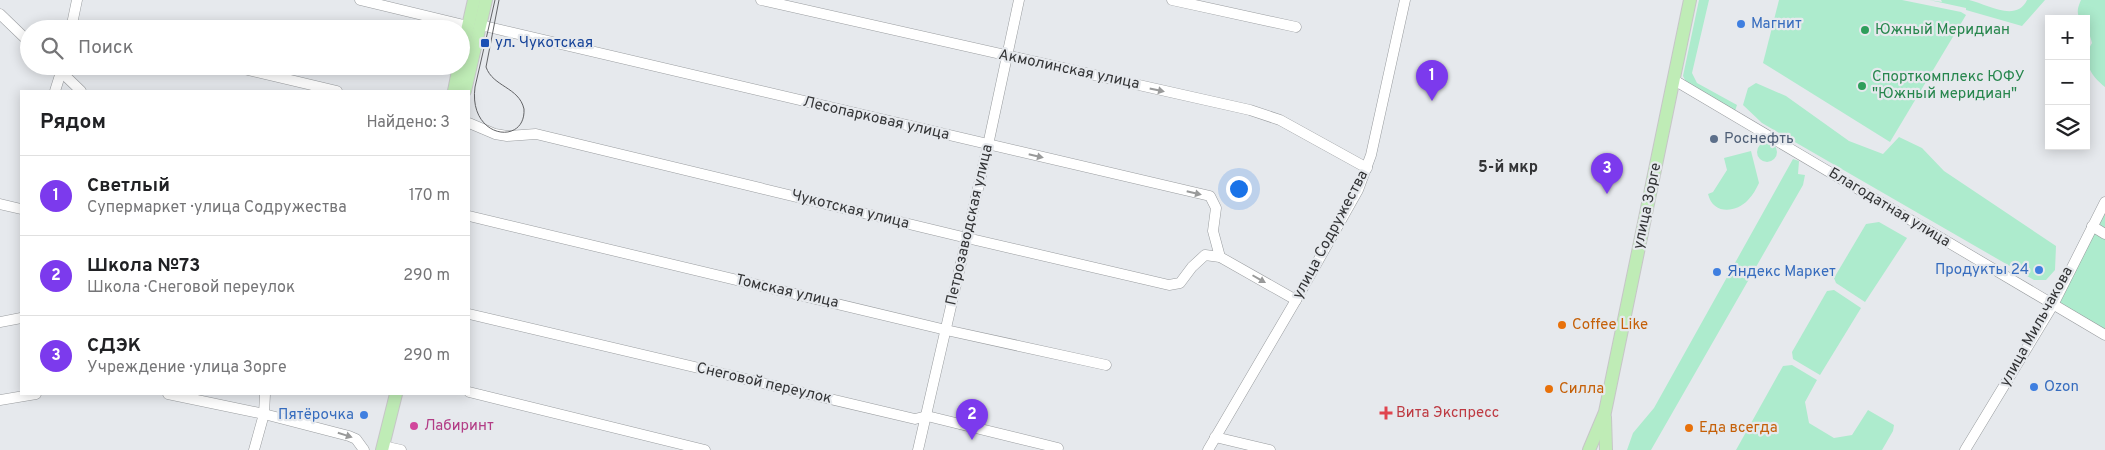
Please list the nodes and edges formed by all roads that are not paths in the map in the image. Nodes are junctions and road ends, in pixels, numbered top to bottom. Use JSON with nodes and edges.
{"nodes":[{"id":1,"x":77,"y":0,"type":"edge"},
{"id":2,"x":360,"y":0,"type":"edge"},
{"id":3,"x":474,"y":0,"type":"edge"},
{"id":4,"x":486,"y":0,"type":"edge"},
{"id":5,"x":761,"y":0,"type":"edge"},
{"id":6,"x":1019,"y":0,"type":"edge"},
{"id":7,"x":1172,"y":0,"type":"edge"},
{"id":8,"x":1405,"y":0,"type":"edge"},
{"id":9,"x":1690,"y":0,"type":"edge"},
{"id":10,"x":0,"y":14,"type":"edge"},
{"id":11,"x":74,"y":20,"type":"edge"},
{"id":12,"x":448,"y":20,"type":"edge"},
{"id":13,"x":470,"y":25,"type":"edge"},
{"id":14,"x":474,"y":26,"type":"junction"},
{"id":15,"x":1296,"y":28,"type":"dead end"},
{"id":16,"x":20,"y":33,"type":"edge"},
{"id":17,"x":470,"y":36,"type":"edge"},
{"id":18,"x":470,"y":52,"type":"edge"},
{"id":19,"x":1007,"y":57,"type":"junction"},
{"id":20,"x":57,"y":75,"type":"edge"},
{"id":21,"x":64,"y":75,"type":"edge"},
{"id":22,"x":269,"y":75,"type":"edge"},
{"id":23,"x":457,"y":75,"type":"edge"},
{"id":24,"x":466,"y":75,"type":"edge"},
{"id":25,"x":1674,"y":80,"type":"junction"},
{"id":26,"x":55,"y":90,"type":"edge"},
{"id":27,"x":80,"y":90,"type":"edge"},
{"id":28,"x":333,"y":90,"type":"edge"},
{"id":29,"x":454,"y":90,"type":"edge"},
{"id":30,"x":464,"y":90,"type":"edge"},
{"id":31,"x":470,"y":123,"type":"edge"},
{"id":32,"x":988,"y":145,"type":"junction"},
{"id":33,"x":1367,"y":168,"type":"junction"},
{"id":34,"x":2105,"y":202,"type":"edge"},
{"id":35,"x":0,"y":204,"type":"edge"},
{"id":36,"x":20,"y":209,"type":"edge"},
{"id":37,"x":470,"y":216,"type":"edge"},
{"id":38,"x":2092,"y":226,"type":"junction"},
{"id":39,"x":2105,"y":234,"type":"edge"},
{"id":40,"x":967,"y":238,"type":"junction"},
{"id":41,"x":1220,"y":257,"type":"junction"},
{"id":42,"x":1296,"y":300,"type":"junction"},
{"id":43,"x":2053,"y":305,"type":"junction"},
{"id":44,"x":470,"y":314,"type":"edge"},
{"id":45,"x":20,"y":318,"type":"edge"},
{"id":46,"x":0,"y":322,"type":"edge"},
{"id":47,"x":946,"y":330,"type":"junction"},
{"id":48,"x":2105,"y":336,"type":"edge"},
{"id":49,"x":1106,"y":366,"type":"dead end"},
{"id":50,"x":470,"y":392,"type":"edge"},
{"id":51,"x":30,"y":395,"type":"edge"},
{"id":52,"x":173,"y":395,"type":"edge"},
{"id":53,"x":266,"y":395,"type":"edge"},
{"id":54,"x":396,"y":395,"type":"edge"},
{"id":55,"x":0,"y":400,"type":"edge"},
{"id":56,"x":1605,"y":412,"type":"junction"},
{"id":57,"x":264,"y":414,"type":"junction"},
{"id":58,"x":927,"y":416,"type":"junction"},
{"id":59,"x":1215,"y":437,"type":"junction"},
{"id":60,"x":1058,"y":448,"type":"dead end"},
{"id":61,"x":381,"y":449,"type":"edge"},
{"id":62,"x":254,"y":450,"type":"edge"},
{"id":63,"x":364,"y":450,"type":"edge"},
{"id":64,"x":401,"y":450,"type":"edge"},
{"id":65,"x":705,"y":450,"type":"edge"},
{"id":66,"x":918,"y":450,"type":"edge"},
{"id":67,"x":1208,"y":450,"type":"edge"},
{"id":68,"x":1270,"y":450,"type":"edge"},
{"id":69,"x":1589,"y":450,"type":"edge"},
{"id":70,"x":1606,"y":450,"type":"edge"},
{"id":71,"x":1965,"y":450,"type":"edge"}],
"edges":[{"from":1,"to":11,"type":"street"},
{"from":2,"to":12,"type":"street","name":"Лесопарковая улица"},
{"from":3,"to":14,"type":"main road"},
{"from":4,"to":14,"type":"main road"},
{"from":5,"to":19,"type":"street","name":"Акмолинская улица"},
{"from":6,"to":19,"type":"street","name":"Петрозаводская улица"},
{"from":7,"to":15,"type":"street"},
{"from":8,"to":33,"type":"street","name":"улица Содружества"},
{"from":9,"to":25,"type":"main road","name":"улица Зорге"},
{"from":10,"to":16,"type":"street"},
{"from":13,"to":14,"type":"street","name":"Лесопарковая улица"},
{"from":14,"to":17,"type":"main road"},
{"from":14,"to":18,"type":"main road"},
{"from":14,"to":32,"type":"street","name":"Лесопарковая улица"},
{"from":19,"to":32,"type":"street","name":"Петрозаводская улица"},
{"from":19,"to":33,"type":"street","name":"Акмолинская улица","one_way":true},
{"from":20,"to":26,"type":"street"},
{"from":21,"to":27,"type":"street"},
{"from":22,"to":28,"type":"street"},
{"from":23,"to":29,"type":"main road"},
{"from":24,"to":30,"type":"main road"},
{"from":25,"to":43,"type":"street","name":"Благодатная улица"},
{"from":25,"to":56,"type":"main road","name":"улица Зорге"},
{"from":31,"to":40,"type":"street","name":"Чукотская улица"},
{"from":32,"to":40,"type":"street","name":"Петрозаводская улица"},
{"from":32,"to":41,"type":"street","name":"Лесопарковая улица","one_way":true},
{"from":33,"to":42,"type":"street","name":"улица Содружества"},
{"from":34,"to":38,"type":"street","name":"улица Мильчакова"},
{"from":35,"to":36,"type":"street"},
{"from":37,"to":47,"type":"street","name":"Томская улица"},
{"from":38,"to":39,"type":"street"},
{"from":38,"to":43,"type":"street","name":"улица Мильчакова"},
{"from":40,"to":41,"type":"street","name":"Чукотская улица"},
{"from":40,"to":47,"type":"street","name":"Петрозаводская улица"},
{"from":41,"to":42,"type":"street","one_way":true},
{"from":42,"to":59,"type":"street","name":"улица Содружества"},
{"from":43,"to":48,"type":"street","name":"Благодатная улица"},
{"from":43,"to":71,"type":"street","name":"улица Мильчакова"},
{"from":44,"to":58,"type":"street","name":"Снеговой переулок"},
{"from":45,"to":46,"type":"street"},
{"from":47,"to":49,"type":"street","name":"Томская улица"},
{"from":47,"to":58,"type":"street","name":"Петрозаводская улица"},
{"from":50,"to":65,"type":"street"},
{"from":51,"to":55,"type":"street"},
{"from":52,"to":57,"type":"street"},
{"from":53,"to":57,"type":"street"},
{"from":54,"to":61,"type":"main road"},
{"from":56,"to":69,"type":"main road","name":"улица Зорге"},
{"from":56,"to":70,"type":"main road","name":"улица Зорге"},
{"from":57,"to":62,"type":"street"},
{"from":57,"to":63,"type":"street","one_way":true},
{"from":58,"to":60,"type":"street","name":"Снеговой переулок"},
{"from":58,"to":66,"type":"street","name":"Петрозаводская улица"},
{"from":59,"to":67,"type":"street","name":"улица Содружества"},
{"from":59,"to":68,"type":"street"},
{"from":61,"to":64,"type":"street"}]}
